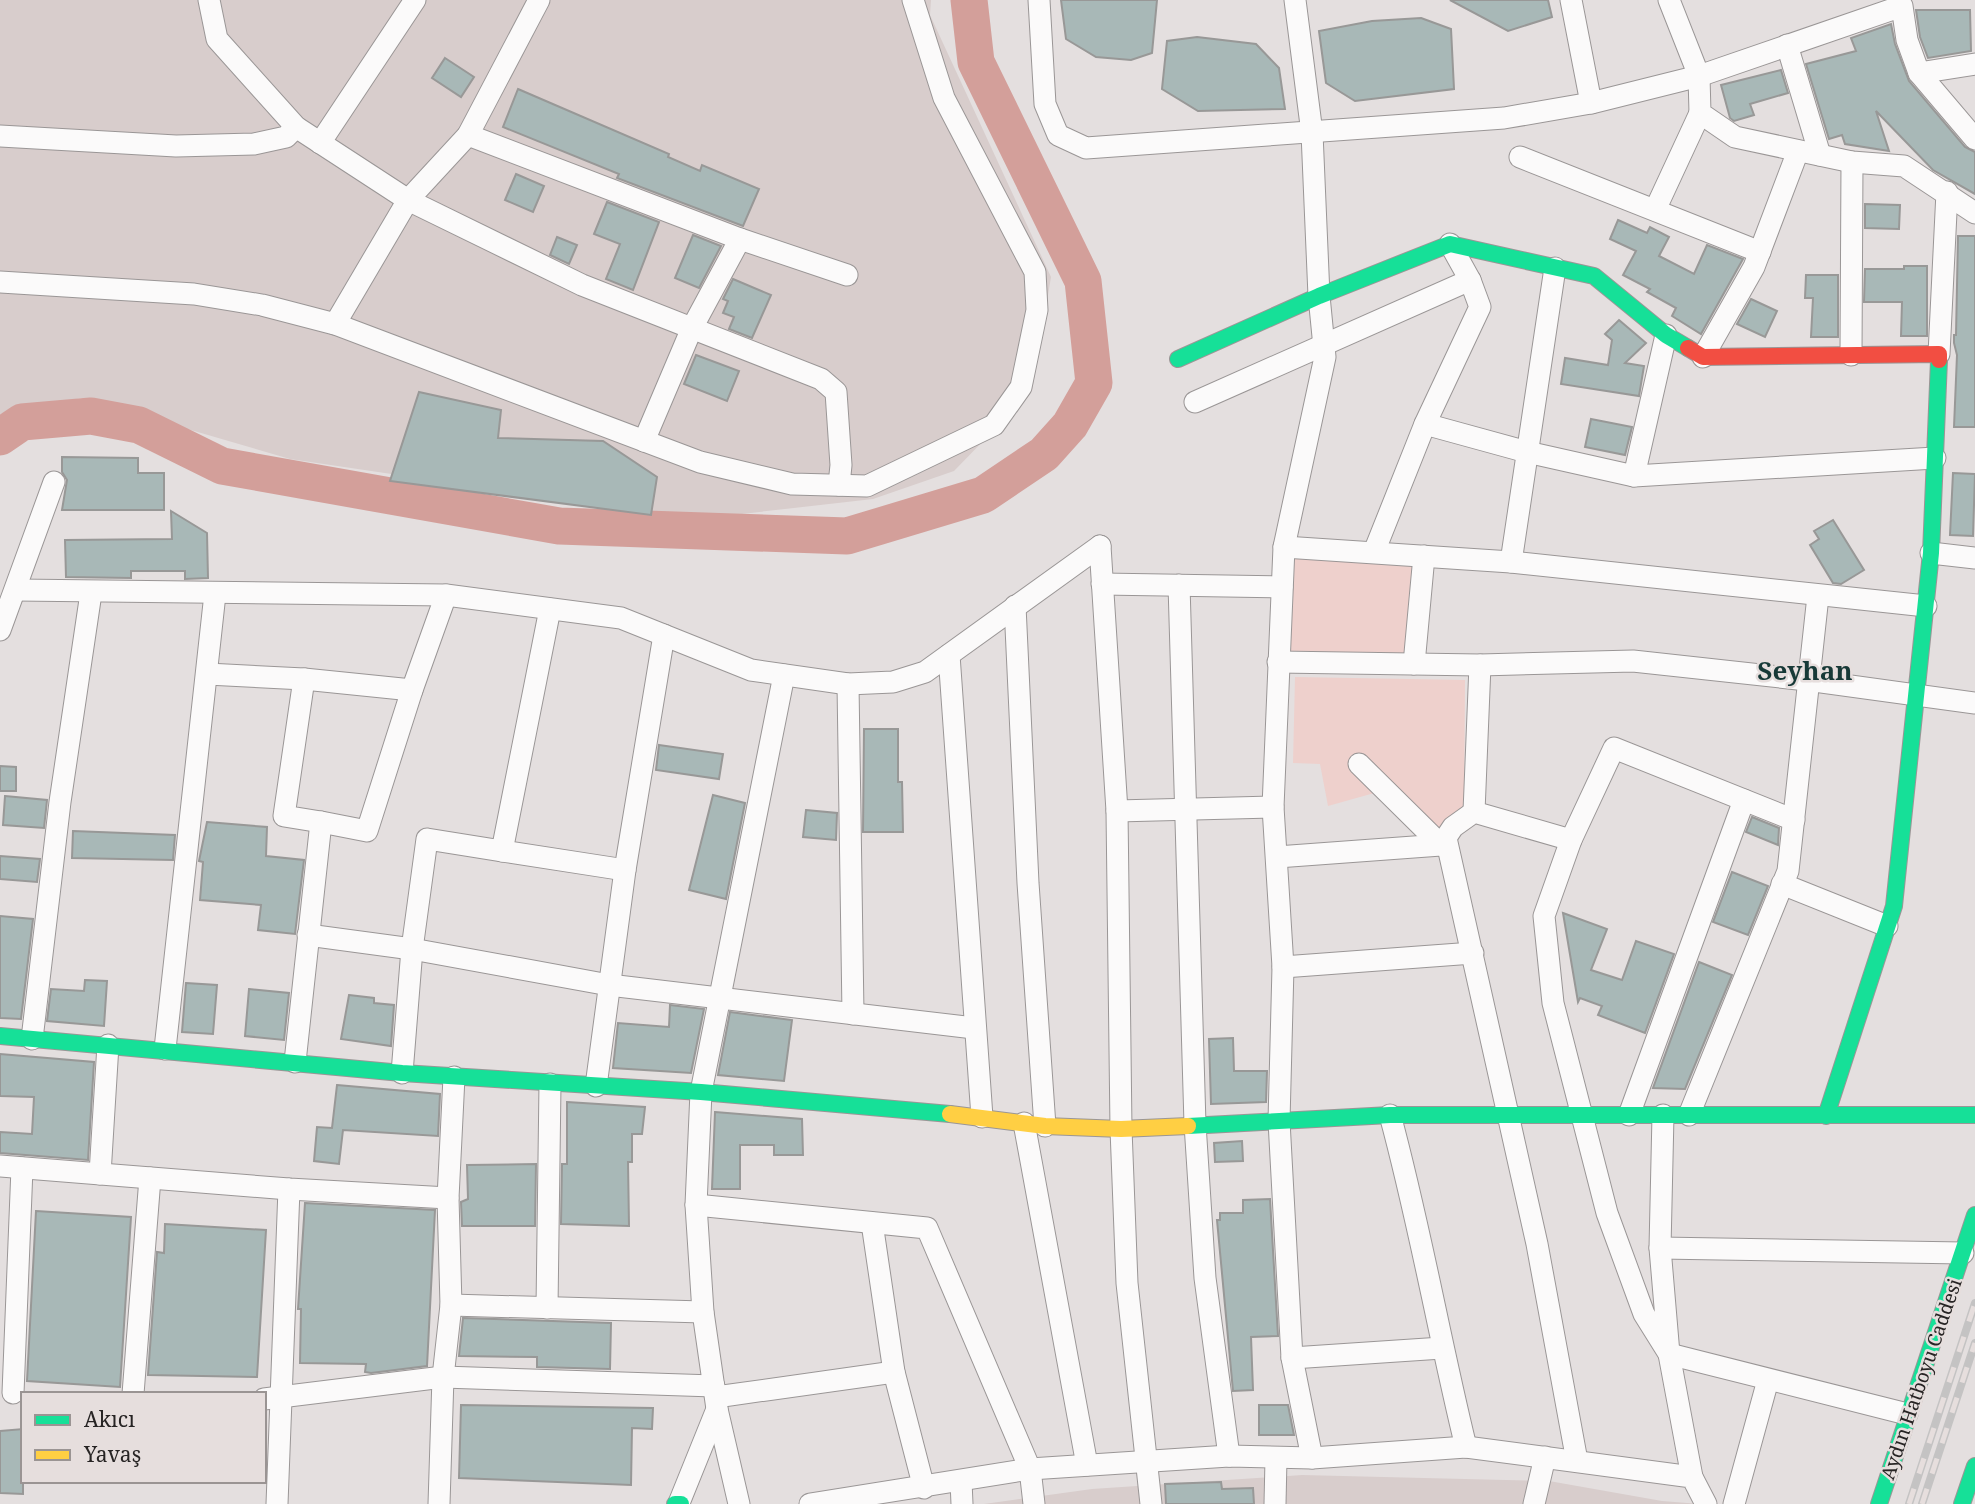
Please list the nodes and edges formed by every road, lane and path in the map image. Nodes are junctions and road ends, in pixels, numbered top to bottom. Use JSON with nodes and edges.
{"nodes":[{"id":1,"x":209,"y":0,"type":"edge"},
{"id":2,"x":415,"y":0,"type":"edge"},
{"id":3,"x":539,"y":0,"type":"edge"},
{"id":4,"x":913,"y":0,"type":"edge"},
{"id":5,"x":1039,"y":0,"type":"edge"},
{"id":6,"x":1295,"y":0,"type":"edge"},
{"id":7,"x":1572,"y":0,"type":"edge"},
{"id":8,"x":1669,"y":0,"type":"edge"},
{"id":9,"x":1902,"y":3,"type":"edge"},
{"id":10,"x":1787,"y":45,"type":"junction"},
{"id":11,"x":1975,"y":64,"type":"edge"},
{"id":12,"x":1919,"y":73,"type":"junction"},
{"id":13,"x":1699,"y":76,"type":"junction"},
{"id":14,"x":1591,"y":103,"type":"junction"},
{"id":15,"x":1700,"y":113,"type":"junction"},
{"id":16,"x":296,"y":127,"type":"junction"},
{"id":17,"x":1312,"y":133,"type":"junction"},
{"id":18,"x":468,"y":135,"type":"junction"},
{"id":19,"x":0,"y":136,"type":"edge"},
{"id":20,"x":1975,"y":139,"type":"edge"},
{"id":21,"x":320,"y":143,"type":"junction"},
{"id":22,"x":1798,"y":150,"type":"junction"},
{"id":23,"x":1820,"y":155,"type":"junction"},
{"id":24,"x":1520,"y":157,"type":"dead end"},
{"id":25,"x":1852,"y":162,"type":"junction"},
{"id":26,"x":1947,"y":192,"type":"junction"},
{"id":27,"x":408,"y":200,"type":"junction"},
{"id":28,"x":1655,"y":210,"type":"junction"},
{"id":29,"x":1975,"y":213,"type":"edge"},
{"id":30,"x":740,"y":239,"type":"junction"},
{"id":31,"x":1450,"y":244,"type":"junction"},
{"id":32,"x":1760,"y":252,"type":"junction"},
{"id":33,"x":1555,"y":268,"type":"junction"},
{"id":34,"x":847,"y":275,"type":"dead end"},
{"id":35,"x":1470,"y":280,"type":"junction"},
{"id":36,"x":0,"y":282,"type":"edge"},
{"id":37,"x":1319,"y":296,"type":"junction"},
{"id":38,"x":335,"y":324,"type":"junction"},
{"id":39,"x":692,"y":328,"type":"junction"},
{"id":40,"x":1666,"y":335,"type":"junction"},
{"id":41,"x":1324,"y":347,"type":"junction"},
{"id":42,"x":1939,"y":354,"type":"junction"},
{"id":43,"x":1851,"y":355,"type":"junction"},
{"id":44,"x":1703,"y":357,"type":"junction"},
{"id":45,"x":1178,"y":359,"type":"dead end"},
{"id":46,"x":1195,"y":402,"type":"dead end"},
{"id":47,"x":1425,"y":424,"type":"junction"},
{"id":48,"x":644,"y":441,"type":"junction"},
{"id":49,"x":1527,"y":452,"type":"junction"},
{"id":50,"x":1935,"y":458,"type":"junction"},
{"id":51,"x":1634,"y":475,"type":"junction"},
{"id":52,"x":54,"y":482,"type":"dead end"},
{"id":53,"x":839,"y":485,"type":"junction"},
{"id":54,"x":1284,"y":547,"type":"junction"},
{"id":55,"x":1374,"y":552,"type":"junction"},
{"id":56,"x":1931,"y":553,"type":"junction"},
{"id":57,"x":1424,"y":556,"type":"junction"},
{"id":58,"x":1975,"y":558,"type":"edge"},
{"id":59,"x":1511,"y":562,"type":"junction"},
{"id":60,"x":1102,"y":584,"type":"junction"},
{"id":61,"x":1179,"y":585,"type":"junction"},
{"id":62,"x":1282,"y":587,"type":"junction"},
{"id":63,"x":16,"y":590,"type":"junction"},
{"id":64,"x":91,"y":593,"type":"junction"},
{"id":65,"x":215,"y":594,"type":"junction"},
{"id":66,"x":446,"y":595,"type":"junction"},
{"id":67,"x":1818,"y":596,"type":"junction"},
{"id":68,"x":1015,"y":606,"type":"junction"},
{"id":69,"x":1926,"y":606,"type":"junction"},
{"id":70,"x":550,"y":609,"type":"junction"},
{"id":71,"x":0,"y":630,"type":"edge"},
{"id":72,"x":664,"y":635,"type":"junction"},
{"id":73,"x":950,"y":655,"type":"junction"},
{"id":74,"x":1278,"y":662,"type":"junction"},
{"id":75,"x":1414,"y":664,"type":"junction"},
{"id":76,"x":1480,"y":665,"type":"junction"},
{"id":77,"x":207,"y":674,"type":"junction"},
{"id":78,"x":784,"y":675,"type":"junction"},
{"id":79,"x":304,"y":679,"type":"junction"},
{"id":80,"x":1807,"y":680,"type":"junction"},
{"id":81,"x":848,"y":684,"type":"junction"},
{"id":82,"x":412,"y":690,"type":"junction"},
{"id":83,"x":1918,"y":694,"type":"junction"},
{"id":84,"x":1975,"y":703,"type":"edge"},
{"id":85,"x":1359,"y":764,"type":"dead end"},
{"id":86,"x":1744,"y":800,"type":"junction"},
{"id":87,"x":1273,"y":807,"type":"junction"},
{"id":88,"x":1183,"y":809,"type":"junction"},
{"id":89,"x":1117,"y":811,"type":"junction"},
{"id":90,"x":1474,"y":811,"type":"junction"},
{"id":91,"x":1794,"y":820,"type":"junction"},
{"id":92,"x":321,"y":822,"type":"junction"},
{"id":93,"x":1571,"y":840,"type":"junction"},
{"id":94,"x":1444,"y":841,"type":"junction"},
{"id":95,"x":502,"y":851,"type":"junction"},
{"id":96,"x":1277,"y":857,"type":"junction"},
{"id":97,"x":625,"y":870,"type":"junction"},
{"id":98,"x":1782,"y":884,"type":"junction"},
{"id":99,"x":1887,"y":926,"type":"junction"},
{"id":100,"x":308,"y":935,"type":"junction"},
{"id":101,"x":412,"y":949,"type":"junction"},
{"id":102,"x":1473,"y":953,"type":"junction"},
{"id":103,"x":1283,"y":968,"type":"junction"},
{"id":104,"x":609,"y":985,"type":"junction"},
{"id":105,"x":720,"y":999,"type":"junction"},
{"id":106,"x":853,"y":1014,"type":"junction"},
{"id":107,"x":974,"y":1028,"type":"junction"},
{"id":108,"x":0,"y":1036,"type":"edge"},
{"id":109,"x":32,"y":1039,"type":"junction"},
{"id":110,"x":108,"y":1045,"type":"junction"},
{"id":111,"x":165,"y":1049,"type":"junction"},
{"id":112,"x":295,"y":1062,"type":"junction"},
{"id":113,"x":402,"y":1073,"type":"junction"},
{"id":114,"x":453,"y":1077,"type":"junction"},
{"id":115,"x":550,"y":1084,"type":"junction"},
{"id":116,"x":596,"y":1086,"type":"junction"},
{"id":117,"x":701,"y":1092,"type":"junction"},
{"id":118,"x":1390,"y":1115,"type":"junction"},
{"id":119,"x":1508,"y":1115,"type":"junction"},
{"id":120,"x":1629,"y":1115,"type":"junction"},
{"id":121,"x":1663,"y":1115,"type":"junction"},
{"id":122,"x":1689,"y":1115,"type":"junction"},
{"id":123,"x":1975,"y":1115,"type":"edge"},
{"id":124,"x":1581,"y":1116,"type":"junction"},
{"id":125,"x":1826,"y":1116,"type":"junction"},
{"id":126,"x":982,"y":1117,"type":"junction"},
{"id":127,"x":1279,"y":1121,"type":"junction"},
{"id":128,"x":1195,"y":1124,"type":"junction"},
{"id":129,"x":1035,"y":1125,"type":"junction"},
{"id":130,"x":1121,"y":1129,"type":"junction"},
{"id":131,"x":0,"y":1166,"type":"edge"},
{"id":132,"x":22,"y":1168,"type":"junction"},
{"id":133,"x":100,"y":1174,"type":"junction"},
{"id":134,"x":149,"y":1178,"type":"junction"},
{"id":135,"x":289,"y":1189,"type":"junction"},
{"id":136,"x":448,"y":1198,"type":"junction"},
{"id":137,"x":696,"y":1205,"type":"junction"},
{"id":138,"x":1975,"y":1215,"type":"edge"},
{"id":139,"x":872,"y":1223,"type":"junction"},
{"id":140,"x":1660,"y":1248,"type":"junction"},
{"id":141,"x":1963,"y":1253,"type":"junction"},
{"id":142,"x":450,"y":1305,"type":"junction"},
{"id":143,"x":547,"y":1308,"type":"junction"},
{"id":144,"x":703,"y":1312,"type":"junction"},
{"id":145,"x":1442,"y":1348,"type":"junction"},
{"id":146,"x":1669,"y":1354,"type":"junction"},
{"id":147,"x":1292,"y":1358,"type":"junction"},
{"id":148,"x":894,"y":1372,"type":"junction"},
{"id":149,"x":443,"y":1377,"type":"junction"},
{"id":150,"x":1768,"y":1380,"type":"junction"},
{"id":151,"x":12,"y":1392,"type":"edge"},
{"id":152,"x":133,"y":1392,"type":"edge"},
{"id":153,"x":716,"y":1397,"type":"junction"},
{"id":154,"x":272,"y":1399,"type":"edge"},
{"id":155,"x":1907,"y":1415,"type":"junction"},
{"id":156,"x":1466,"y":1447,"type":"junction"},
{"id":157,"x":1229,"y":1456,"type":"junction"},
{"id":158,"x":1545,"y":1457,"type":"junction"},
{"id":159,"x":1312,"y":1458,"type":"junction"},
{"id":160,"x":1276,"y":1459,"type":"junction"},
{"id":161,"x":1577,"y":1461,"type":"junction"},
{"id":162,"x":1149,"y":1462,"type":"junction"},
{"id":163,"x":1087,"y":1465,"type":"junction"},
{"id":164,"x":1030,"y":1469,"type":"junction"},
{"id":165,"x":1974,"y":1470,"type":"edge"},
{"id":166,"x":1692,"y":1477,"type":"junction"},
{"id":167,"x":961,"y":1481,"type":"junction"},
{"id":168,"x":924,"y":1488,"type":"junction"},
{"id":169,"x":277,"y":1504,"type":"edge"},
{"id":170,"x":439,"y":1504,"type":"edge"},
{"id":171,"x":678,"y":1504,"type":"edge"},
{"id":172,"x":740,"y":1504,"type":"edge"},
{"id":173,"x":810,"y":1504,"type":"edge"},
{"id":174,"x":961,"y":1504,"type":"edge"},
{"id":175,"x":1034,"y":1504,"type":"edge"},
{"id":176,"x":1151,"y":1504,"type":"edge"},
{"id":177,"x":1275,"y":1504,"type":"edge"},
{"id":178,"x":1534,"y":1504,"type":"edge"},
{"id":179,"x":1706,"y":1504,"type":"edge"},
{"id":180,"x":1734,"y":1504,"type":"edge"},
{"id":181,"x":1879,"y":1504,"type":"edge"},
{"id":182,"x":1962,"y":1504,"type":"edge"}],
"edges":[{"from":1,"to":16,"type":"street"},
{"from":2,"to":21,"type":"street"},
{"from":3,"to":18,"type":"street"},
{"from":4,"to":53,"type":"street"},
{"from":5,"to":17,"type":"street"},
{"from":6,"to":17,"type":"street"},
{"from":7,"to":14,"type":"street"},
{"from":8,"to":13,"type":"street"},
{"from":9,"to":10,"type":"street"},
{"from":9,"to":12,"type":"street"},
{"from":10,"to":13,"type":"street"},
{"from":10,"to":23,"type":"street"},
{"from":11,"to":12,"type":"street"},
{"from":12,"to":20,"type":"street"},
{"from":13,"to":14,"type":"street"},
{"from":13,"to":15,"type":"street"},
{"from":14,"to":17,"type":"street"},
{"from":15,"to":22,"type":"street"},
{"from":15,"to":28,"type":"street"},
{"from":16,"to":19,"type":"street"},
{"from":16,"to":21,"type":"street"},
{"from":17,"to":37,"type":"street"},
{"from":18,"to":27,"type":"street"},
{"from":18,"to":30,"type":"street"},
{"from":21,"to":27,"type":"street"},
{"from":22,"to":23,"type":"street"},
{"from":22,"to":32,"type":"street"},
{"from":23,"to":25,"type":"street"},
{"from":24,"to":28,"type":"street"},
{"from":25,"to":26,"type":"street"},
{"from":25,"to":43,"type":"street"},
{"from":26,"to":29,"type":"street"},
{"from":26,"to":42,"type":"street"},
{"from":27,"to":38,"type":"street"},
{"from":27,"to":39,"type":"street"},
{"from":28,"to":32,"type":"street"},
{"from":30,"to":34,"type":"street"},
{"from":30,"to":39,"type":"street"},
{"from":31,"to":33,"type":"street"},
{"from":31,"to":35,"type":"street"},
{"from":31,"to":37,"type":"street"},
{"from":32,"to":44,"type":"street"},
{"from":33,"to":40,"type":"street"},
{"from":33,"to":49,"type":"street"},
{"from":35,"to":41,"type":"street"},
{"from":35,"to":47,"type":"street"},
{"from":36,"to":38,"type":"street"},
{"from":37,"to":41,"type":"street"},
{"from":37,"to":45,"type":"street"},
{"from":38,"to":48,"type":"street"},
{"from":39,"to":48,"type":"street"},
{"from":39,"to":53,"type":"street"},
{"from":40,"to":44,"type":"street"},
{"from":40,"to":51,"type":"street"},
{"from":41,"to":46,"type":"street"},
{"from":41,"to":54,"type":"street"},
{"from":42,"to":43,"type":"street"},
{"from":42,"to":50,"type":"street"},
{"from":43,"to":44,"type":"street"},
{"from":47,"to":49,"type":"street"},
{"from":47,"to":55,"type":"street"},
{"from":48,"to":53,"type":"street"},
{"from":49,"to":51,"type":"street"},
{"from":49,"to":59,"type":"street"},
{"from":50,"to":51,"type":"street"},
{"from":50,"to":56,"type":"street"},
{"from":52,"to":63,"type":"street"},
{"from":54,"to":55,"type":"street"},
{"from":54,"to":62,"type":"street"},
{"from":55,"to":57,"type":"street"},
{"from":56,"to":58,"type":"street"},
{"from":56,"to":69,"type":"street"},
{"from":57,"to":59,"type":"street"},
{"from":57,"to":75,"type":"street"},
{"from":59,"to":67,"type":"street"},
{"from":60,"to":61,"type":"street"},
{"from":60,"to":68,"type":"street"},
{"from":60,"to":89,"type":"street"},
{"from":61,"to":62,"type":"street"},
{"from":61,"to":88,"type":"street"},
{"from":62,"to":74,"type":"street"},
{"from":63,"to":64,"type":"street"},
{"from":63,"to":71,"type":"street"},
{"from":64,"to":65,"type":"street"},
{"from":64,"to":109,"type":"street"},
{"from":65,"to":66,"type":"street"},
{"from":65,"to":77,"type":"street"},
{"from":66,"to":70,"type":"street"},
{"from":66,"to":82,"type":"street"},
{"from":67,"to":69,"type":"street"},
{"from":67,"to":80,"type":"street"},
{"from":68,"to":73,"type":"street"},
{"from":68,"to":129,"type":"street"},
{"from":69,"to":83,"type":"street"},
{"from":70,"to":72,"type":"street"},
{"from":70,"to":95,"type":"street"},
{"from":72,"to":78,"type":"street"},
{"from":72,"to":97,"type":"street"},
{"from":73,"to":81,"type":"street"},
{"from":73,"to":107,"type":"street"},
{"from":74,"to":75,"type":"street"},
{"from":74,"to":87,"type":"street"},
{"from":75,"to":76,"type":"street"},
{"from":76,"to":80,"type":"street"},
{"from":76,"to":90,"type":"street"},
{"from":77,"to":79,"type":"street"},
{"from":77,"to":111,"type":"street"},
{"from":78,"to":81,"type":"street"},
{"from":78,"to":105,"type":"street"},
{"from":79,"to":82,"type":"street"},
{"from":79,"to":92,"type":"street"},
{"from":80,"to":83,"type":"street"},
{"from":80,"to":91,"type":"street"},
{"from":81,"to":106,"type":"street"},
{"from":82,"to":92,"type":"street"},
{"from":83,"to":84,"type":"street"},
{"from":83,"to":99,"type":"street"},
{"from":85,"to":94,"type":"street"},
{"from":86,"to":91,"type":"street"},
{"from":86,"to":93,"type":"street"},
{"from":86,"to":120,"type":"street"},
{"from":87,"to":88,"type":"street"},
{"from":87,"to":96,"type":"street"},
{"from":88,"to":89,"type":"street"},
{"from":88,"to":128,"type":"street"},
{"from":89,"to":130,"type":"street"},
{"from":90,"to":93,"type":"street"},
{"from":90,"to":94,"type":"street"},
{"from":91,"to":98,"type":"street"},
{"from":92,"to":100,"type":"street"},
{"from":93,"to":124,"type":"street"},
{"from":94,"to":96,"type":"street"},
{"from":94,"to":102,"type":"street"},
{"from":95,"to":97,"type":"street"},
{"from":95,"to":101,"type":"street"},
{"from":96,"to":103,"type":"street"},
{"from":97,"to":104,"type":"street"},
{"from":98,"to":99,"type":"street"},
{"from":98,"to":122,"type":"street"},
{"from":99,"to":125,"type":"street"},
{"from":100,"to":101,"type":"street"},
{"from":100,"to":112,"type":"street"},
{"from":101,"to":104,"type":"street"},
{"from":101,"to":113,"type":"street"},
{"from":102,"to":103,"type":"street"},
{"from":102,"to":119,"type":"street"},
{"from":103,"to":127,"type":"street"},
{"from":104,"to":105,"type":"street"},
{"from":104,"to":116,"type":"street"},
{"from":105,"to":106,"type":"street"},
{"from":105,"to":117,"type":"street"},
{"from":106,"to":107,"type":"street"},
{"from":107,"to":126,"type":"street"},
{"from":108,"to":109,"type":"street"},
{"from":109,"to":110,"type":"street"},
{"from":110,"to":111,"type":"street"},
{"from":110,"to":133,"type":"street"},
{"from":111,"to":112,"type":"street"},
{"from":112,"to":113,"type":"street"},
{"from":113,"to":114,"type":"street"},
{"from":114,"to":115,"type":"street"},
{"from":114,"to":136,"type":"street"},
{"from":115,"to":116,"type":"street"},
{"from":115,"to":143,"type":"street"},
{"from":116,"to":117,"type":"street"},
{"from":117,"to":126,"type":"street"},
{"from":117,"to":137,"type":"street"},
{"from":118,"to":119,"type":"street"},
{"from":118,"to":127,"type":"street"},
{"from":118,"to":145,"type":"street"},
{"from":119,"to":124,"type":"street"},
{"from":119,"to":161,"type":"street"},
{"from":120,"to":121,"type":"street"},
{"from":120,"to":124,"type":"street"},
{"from":121,"to":122,"type":"street"},
{"from":121,"to":140,"type":"street"},
{"from":122,"to":125,"type":"street"},
{"from":123,"to":125,"type":"street"},
{"from":124,"to":146,"type":"street"},
{"from":126,"to":129,"type":"street"},
{"from":127,"to":128,"type":"street"},
{"from":127,"to":147,"type":"street"},
{"from":128,"to":130,"type":"street"},
{"from":128,"to":157,"type":"street"},
{"from":129,"to":130,"type":"street"},
{"from":129,"to":163,"type":"street"},
{"from":130,"to":162,"type":"street"},
{"from":131,"to":132,"type":"street"},
{"from":132,"to":133,"type":"street"},
{"from":132,"to":151,"type":"street"},
{"from":133,"to":134,"type":"street"},
{"from":134,"to":135,"type":"street"},
{"from":134,"to":152,"type":"street"},
{"from":135,"to":136,"type":"street"},
{"from":135,"to":154,"type":"street"},
{"from":136,"to":142,"type":"street"},
{"from":137,"to":139,"type":"street"},
{"from":137,"to":144,"type":"street"},
{"from":138,"to":141,"type":"street","name":"Aydın Hatboyu Caddesi"},
{"from":139,"to":148,"type":"street"},
{"from":139,"to":164,"type":"street"},
{"from":140,"to":141,"type":"street"},
{"from":140,"to":146,"type":"street"},
{"from":141,"to":155,"type":"street","name":"Aydın Hatboyu Caddesi"},
{"from":142,"to":143,"type":"street"},
{"from":142,"to":149,"type":"street"},
{"from":143,"to":144,"type":"street"},
{"from":144,"to":153,"type":"street"},
{"from":145,"to":147,"type":"street"},
{"from":145,"to":156,"type":"street"},
{"from":146,"to":150,"type":"street"},
{"from":146,"to":166,"type":"street"},
{"from":147,"to":159,"type":"street"},
{"from":148,"to":153,"type":"street"},
{"from":148,"to":168,"type":"street"},
{"from":149,"to":153,"type":"street"},
{"from":149,"to":154,"type":"street"},
{"from":149,"to":170,"type":"street"},
{"from":150,"to":155,"type":"street"},
{"from":150,"to":180,"type":"street"},
{"from":153,"to":171,"type":"street"},
{"from":153,"to":172,"type":"street"},
{"from":154,"to":169,"type":"street"},
{"from":155,"to":181,"type":"street","name":"Aydın Hatboyu Caddesi"},
{"from":156,"to":158,"type":"street"},
{"from":156,"to":159,"type":"street"},
{"from":157,"to":160,"type":"street"},
{"from":157,"to":162,"type":"street"},
{"from":158,"to":161,"type":"street"},
{"from":158,"to":178,"type":"street"},
{"from":159,"to":160,"type":"street"},
{"from":160,"to":177,"type":"street"},
{"from":161,"to":166,"type":"street"},
{"from":162,"to":163,"type":"street"},
{"from":162,"to":176,"type":"street"},
{"from":163,"to":164,"type":"street"},
{"from":164,"to":167,"type":"street"},
{"from":164,"to":175,"type":"street"},
{"from":165,"to":182,"type":"street"},
{"from":166,"to":179,"type":"street"},
{"from":167,"to":168,"type":"street"},
{"from":167,"to":174,"type":"street"},
{"from":168,"to":173,"type":"street"}]}
